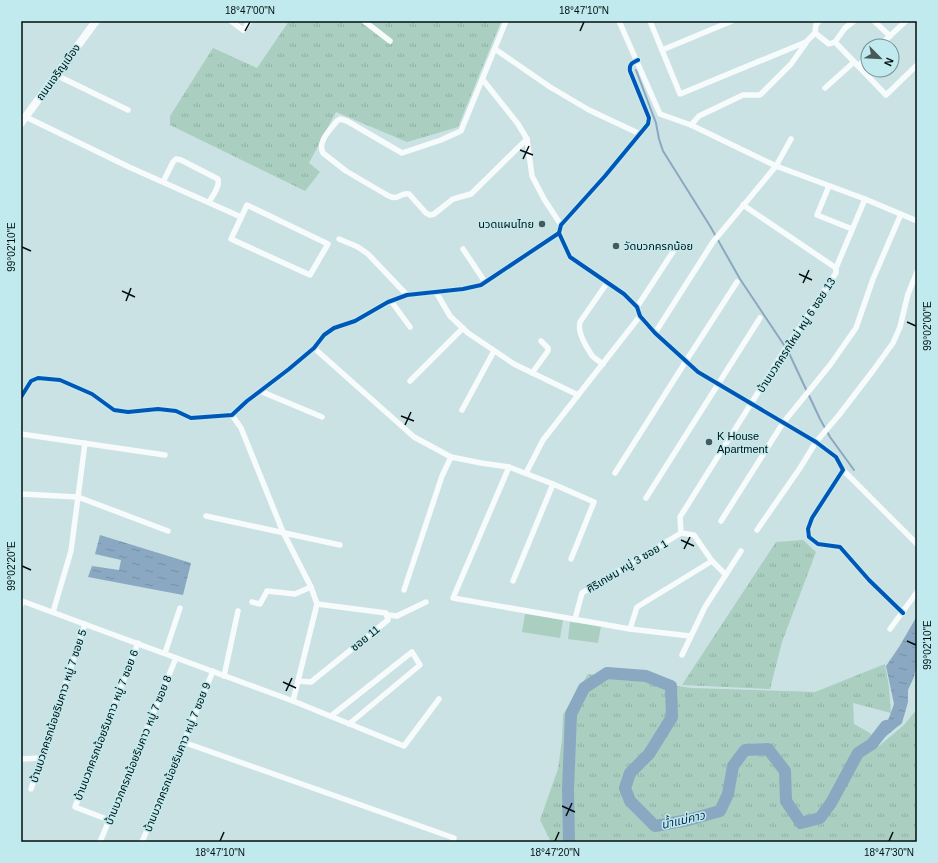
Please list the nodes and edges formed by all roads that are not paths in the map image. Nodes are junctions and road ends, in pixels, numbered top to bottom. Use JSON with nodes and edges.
{"nodes":[{"id":1,"x":96,"y":21,"type":"edge"},
{"id":2,"x":231,"y":21,"type":"edge"},
{"id":3,"x":250,"y":21,"type":"edge"},
{"id":4,"x":364,"y":21,"type":"edge"},
{"id":5,"x":506,"y":21,"type":"edge"},
{"id":6,"x":619,"y":21,"type":"edge"},
{"id":7,"x":650,"y":21,"type":"edge"},
{"id":8,"x":732,"y":21,"type":"edge"},
{"id":9,"x":819,"y":21,"type":"edge"},
{"id":10,"x":854,"y":21,"type":"edge"},
{"id":11,"x":874,"y":21,"type":"edge"},
{"id":12,"x":906,"y":21,"type":"edge"},
{"id":13,"x":815,"y":33,"type":"junction"},
{"id":14,"x":890,"y":36,"type":"joint"},
{"id":15,"x":390,"y":41,"type":"dead end"},
{"id":16,"x":806,"y":42,"type":"junction"},
{"id":17,"x":835,"y":42,"type":"junction"},
{"id":18,"x":495,"y":50,"type":"junction"},
{"id":19,"x":662,"y":50,"type":"junction"},
{"id":20,"x":638,"y":60,"type":"junction"},
{"id":21,"x":860,"y":61,"type":"edge"},
{"id":22,"x":856,"y":64,"type":"junction"},
{"id":23,"x":917,"y":65,"type":"edge"},
{"id":24,"x":56,"y":75,"type":"junction"},
{"id":25,"x":483,"y":80,"type":"junction"},
{"id":26,"x":825,"y":88,"type":"dead end"},
{"id":27,"x":128,"y":110,"type":"dead end"},
{"id":28,"x":23,"y":120,"type":"edge"},
{"id":29,"x":691,"y":125,"type":"junction"},
{"id":30,"x":640,"y":134,"type":"junction"},
{"id":31,"x":791,"y":138,"type":"dead end"},
{"id":32,"x":527,"y":139,"type":"junction"},
{"id":33,"x":776,"y":166,"type":"junction"},
{"id":34,"x":163,"y":182,"type":"junction"},
{"id":35,"x":829,"y":186,"type":"junction"},
{"id":36,"x":865,"y":199,"type":"junction"},
{"id":37,"x":209,"y":202,"type":"junction"},
{"id":38,"x":743,"y":205,"type":"junction"},
{"id":39,"x":901,"y":214,"type":"junction"},
{"id":40,"x":242,"y":217,"type":"junction"},
{"id":41,"x":917,"y":220,"type":"edge"},
{"id":42,"x":561,"y":225,"type":"junction"},
{"id":43,"x":852,"y":229,"type":"junction"},
{"id":44,"x":559,"y":233,"type":"junction"},
{"id":45,"x":339,"y":239,"type":"dead end"},
{"id":46,"x":678,"y":244,"type":"dead end"},
{"id":47,"x":463,"y":248,"type":"dead end"},
{"id":48,"x":836,"y":268,"type":"junction"},
{"id":49,"x":917,"y":272,"type":"edge"},
{"id":50,"x":485,"y":282,"type":"junction"},
{"id":51,"x":737,"y":282,"type":"dead end"},
{"id":52,"x":608,"y":283,"type":"junction"},
{"id":53,"x":436,"y":292,"type":"junction"},
{"id":54,"x":407,"y":295,"type":"junction"},
{"id":55,"x":391,"y":301,"type":"junction"},
{"id":56,"x":638,"y":307,"type":"junction"},
{"id":57,"x":640,"y":316,"type":"junction"},
{"id":58,"x":760,"y":318,"type":"dead end"},
{"id":59,"x":410,"y":327,"type":"dead end"},
{"id":60,"x":463,"y":328,"type":"junction"},
{"id":61,"x":655,"y":333,"type":"junction"},
{"id":62,"x":541,"y":340,"type":"dead end"},
{"id":63,"x":314,"y":348,"type":"junction"},
{"id":64,"x":494,"y":351,"type":"junction"},
{"id":65,"x":686,"y":361,"type":"junction"},
{"id":66,"x":603,"y":364,"type":"junction"},
{"id":67,"x":532,"y":373,"type":"junction"},
{"id":68,"x":410,"y":381,"type":"dead end"},
{"id":69,"x":718,"y":384,"type":"junction"},
{"id":70,"x":260,"y":391,"type":"junction"},
{"id":71,"x":578,"y":396,"type":"junction"},
{"id":72,"x":21,"y":397,"type":"edge"},
{"id":73,"x":751,"y":404,"type":"junction"},
{"id":74,"x":462,"y":410,"type":"dead end"},
{"id":75,"x":232,"y":415,"type":"junction"},
{"id":76,"x":322,"y":417,"type":"dead end"},
{"id":77,"x":783,"y":423,"type":"junction"},
{"id":78,"x":21,"y":434,"type":"edge"},
{"id":79,"x":816,"y":442,"type":"junction"},
{"id":80,"x":85,"y":443,"type":"junction"},
{"id":81,"x":165,"y":455,"type":"dead end"},
{"id":82,"x":451,"y":457,"type":"junction"},
{"id":83,"x":509,"y":467,"type":"junction"},
{"id":84,"x":843,"y":470,"type":"junction"},
{"id":85,"x":526,"y":473,"type":"junction"},
{"id":86,"x":615,"y":473,"type":"dead end"},
{"id":87,"x":553,"y":484,"type":"junction"},
{"id":88,"x":21,"y":494,"type":"edge"},
{"id":89,"x":78,"y":497,"type":"junction"},
{"id":90,"x":646,"y":498,"type":"dead end"},
{"id":91,"x":206,"y":516,"type":"dead end"},
{"id":92,"x":721,"y":521,"type":"dead end"},
{"id":93,"x":757,"y":530,"type":"dead end"},
{"id":94,"x":168,"y":531,"type":"dead end"},
{"id":95,"x":283,"y":532,"type":"junction"},
{"id":96,"x":682,"y":532,"type":"junction"},
{"id":97,"x":917,"y":544,"type":"edge"},
{"id":98,"x":340,"y":545,"type":"dead end"},
{"id":99,"x":741,"y":551,"type":"dead end"},
{"id":100,"x":571,"y":559,"type":"dead end"},
{"id":101,"x":712,"y":561,"type":"junction"},
{"id":102,"x":726,"y":574,"type":"junction"},
{"id":103,"x":513,"y":581,"type":"dead end"},
{"id":104,"x":311,"y":587,"type":"junction"},
{"id":105,"x":404,"y":590,"type":"dead end"},
{"id":106,"x":917,"y":592,"type":"edge"},
{"id":107,"x":252,"y":602,"type":"dead end"},
{"id":108,"x":426,"y":602,"type":"dead end"},
{"id":109,"x":22,"y":603,"type":"edge"},
{"id":110,"x":317,"y":604,"type":"junction"},
{"id":111,"x":180,"y":608,"type":"dead end"},
{"id":112,"x":238,"y":611,"type":"dead end"},
{"id":113,"x":53,"y":612,"type":"junction"},
{"id":114,"x":903,"y":613,"type":"junction"},
{"id":115,"x":386,"y":615,"type":"junction"},
{"id":116,"x":575,"y":619,"type":"junction"},
{"id":117,"x":85,"y":624,"type":"junction"},
{"id":118,"x":630,"y":629,"type":"junction"},
{"id":119,"x":890,"y":630,"type":"dead end"},
{"id":120,"x":690,"y":636,"type":"junction"},
{"id":121,"x":138,"y":643,"type":"junction"},
{"id":122,"x":164,"y":653,"type":"junction"},
{"id":123,"x":682,"y":655,"type":"dead end"},
{"id":124,"x":176,"y":658,"type":"junction"},
{"id":125,"x":212,"y":671,"type":"junction"},
{"id":126,"x":224,"y":676,"type":"junction"},
{"id":127,"x":298,"y":681,"type":"junction"},
{"id":128,"x":439,"y":699,"type":"dead end"},
{"id":129,"x":293,"y":701,"type":"junction"},
{"id":130,"x":331,"y":716,"type":"junction"},
{"id":131,"x":349,"y":724,"type":"junction"},
{"id":132,"x":183,"y":742,"type":"junction"},
{"id":133,"x":41,"y":758,"type":"junction"},
{"id":134,"x":21,"y":759,"type":"edge"},
{"id":135,"x":31,"y":789,"type":"dead end"},
{"id":136,"x":109,"y":820,"type":"junction"},
{"id":137,"x":100,"y":842,"type":"edge"},
{"id":138,"x":142,"y":842,"type":"edge"},
{"id":139,"x":452,"y":842,"type":"edge"}],
"edges":[{"from":1,"to":24,"type":"main road","name":"ถนนเจริญเมือง"},
{"from":2,"to":3,"type":"street"},
{"from":4,"to":15,"type":"street"},
{"from":5,"to":18,"type":"street"},
{"from":6,"to":20,"type":"street"},
{"from":7,"to":19,"type":"street"},
{"from":8,"to":19,"type":"street"},
{"from":9,"to":13,"type":"street"},
{"from":10,"to":17,"type":"street"},
{"from":11,"to":14,"type":"street"},
{"from":12,"to":14,"type":"street"},
{"from":13,"to":16,"type":"street"},
{"from":13,"to":17,"type":"street"},
{"from":16,"to":19,"type":"street"},
{"from":16,"to":29,"type":"street"},
{"from":17,"to":22,"type":"street"},
{"from":18,"to":25,"type":"street"},
{"from":18,"to":30,"type":"street"},
{"from":20,"to":29,"type":"street"},
{"from":20,"to":30,"type":"street"},
{"from":21,"to":22,"type":"street"},
{"from":22,"to":23,"type":"street"},
{"from":22,"to":26,"type":"street"},
{"from":24,"to":27,"type":"street"},
{"from":24,"to":28,"type":"main road","name":"ถนนเจริญเมือง"},
{"from":25,"to":32,"type":"street"},
{"from":25,"to":32,"type":"street"},
{"from":28,"to":34,"type":"street"},
{"from":29,"to":33,"type":"street"},
{"from":30,"to":42,"type":"street"},
{"from":31,"to":33,"type":"street"},
{"from":32,"to":42,"type":"street"},
{"from":33,"to":35,"type":"street"},
{"from":33,"to":38,"type":"street"},
{"from":34,"to":37,"type":"street"},
{"from":34,"to":37,"type":"street"},
{"from":35,"to":36,"type":"street"},
{"from":35,"to":43,"type":"street"},
{"from":36,"to":39,"type":"street"},
{"from":36,"to":43,"type":"street","name":"บ้านบวกครกใหม่ หมู่ 6 ซอย 13"},
{"from":37,"to":40,"type":"street"},
{"from":38,"to":48,"type":"street"},
{"from":38,"to":61,"type":"street"},
{"from":39,"to":41,"type":"street"},
{"from":39,"to":77,"type":"street"},
{"from":40,"to":40,"type":"street"},
{"from":42,"to":44,"type":"street"},
{"from":43,"to":48,"type":"street","name":"บ้านบวกครกใหม่ หมู่ 6 ซอย 13"},
{"from":44,"to":50,"type":"street"},
{"from":44,"to":52,"type":"street"},
{"from":45,"to":54,"type":"street"},
{"from":46,"to":56,"type":"street"},
{"from":47,"to":50,"type":"street"},
{"from":48,"to":73,"type":"street","name":"บ้านบวกครกใหม่ หมู่ 6 ซอย 13"},
{"from":49,"to":79,"type":"street"},
{"from":50,"to":53,"type":"street"},
{"from":51,"to":65,"type":"street"},
{"from":52,"to":56,"type":"street"},
{"from":52,"to":66,"type":"street"},
{"from":53,"to":54,"type":"street"},
{"from":53,"to":60,"type":"street"},
{"from":54,"to":55,"type":"street"},
{"from":55,"to":59,"type":"street"},
{"from":55,"to":63,"type":"street"},
{"from":56,"to":57,"type":"street"},
{"from":57,"to":61,"type":"street"},
{"from":57,"to":66,"type":"street"},
{"from":58,"to":69,"type":"street"},
{"from":60,"to":64,"type":"street"},
{"from":60,"to":68,"type":"street"},
{"from":61,"to":65,"type":"street"},
{"from":62,"to":67,"type":"street"},
{"from":63,"to":70,"type":"street"},
{"from":63,"to":82,"type":"street"},
{"from":64,"to":67,"type":"street"},
{"from":64,"to":74,"type":"street"},
{"from":65,"to":69,"type":"street"},
{"from":65,"to":86,"type":"street"},
{"from":66,"to":71,"type":"street"},
{"from":67,"to":71,"type":"street"},
{"from":69,"to":73,"type":"street"},
{"from":69,"to":90,"type":"street"},
{"from":70,"to":75,"type":"street"},
{"from":70,"to":76,"type":"street"},
{"from":71,"to":85,"type":"street"},
{"from":72,"to":75,"type":"street"},
{"from":73,"to":77,"type":"street"},
{"from":73,"to":96,"type":"street","name":"บ้านบวกครกใหม่ หมู่ 6 ซอย 13"},
{"from":75,"to":95,"type":"street"},
{"from":77,"to":79,"type":"street"},
{"from":77,"to":92,"type":"street"},
{"from":78,"to":80,"type":"street"},
{"from":79,"to":84,"type":"street"},
{"from":79,"to":93,"type":"street"},
{"from":80,"to":81,"type":"street"},
{"from":80,"to":89,"type":"street"},
{"from":82,"to":83,"type":"street"},
{"from":82,"to":105,"type":"street"},
{"from":83,"to":85,"type":"street"},
{"from":83,"to":116,"type":"street"},
{"from":84,"to":97,"type":"street"},
{"from":84,"to":114,"type":"street"},
{"from":85,"to":87,"type":"street"},
{"from":87,"to":100,"type":"street"},
{"from":87,"to":103,"type":"street"},
{"from":88,"to":89,"type":"street"},
{"from":89,"to":94,"type":"street"},
{"from":89,"to":113,"type":"street"},
{"from":91,"to":95,"type":"street"},
{"from":95,"to":98,"type":"street"},
{"from":95,"to":104,"type":"street"},
{"from":96,"to":101,"type":"street"},
{"from":96,"to":116,"type":"street","name":"ศิริเกษม หมู่ 3 ซอย 1"},
{"from":99,"to":102,"type":"street"},
{"from":101,"to":102,"type":"street"},
{"from":101,"to":118,"type":"street"},
{"from":102,"to":120,"type":"street"},
{"from":104,"to":107,"type":"street"},
{"from":104,"to":110,"type":"street"},
{"from":106,"to":114,"type":"street"},
{"from":108,"to":115,"type":"street"},
{"from":109,"to":113,"type":"street"},
{"from":110,"to":115,"type":"street","name":"ซอย 11"},
{"from":110,"to":127,"type":"street"},
{"from":111,"to":122,"type":"street"},
{"from":112,"to":126,"type":"street"},
{"from":113,"to":117,"type":"street"},
{"from":114,"to":119,"type":"street"},
{"from":115,"to":127,"type":"street","name":"ซอย 11"},
{"from":116,"to":118,"type":"street"},
{"from":117,"to":121,"type":"street"},
{"from":117,"to":133,"type":"street","name":"บ้านบวกครกน้อยริมคาว หมู่ 7 ซอย 5"},
{"from":118,"to":120,"type":"street"},
{"from":120,"to":123,"type":"street"},
{"from":121,"to":122,"type":"street"},
{"from":121,"to":136,"type":"street","name":"บ้านบวกครกน้อยริมคาว หมู่ 7 ซอย 6"},
{"from":122,"to":124,"type":"street"},
{"from":124,"to":125,"type":"street"},
{"from":124,"to":136,"type":"street","name":"บ้านบวกครกน้อยริมคาว หมู่ 7 ซอย 8"},
{"from":125,"to":126,"type":"street"},
{"from":125,"to":132,"type":"street","name":"บ้านบวกครกน้อยริมคาว หมู่ 7 ซอย 9"},
{"from":126,"to":129,"type":"street"},
{"from":127,"to":129,"type":"street"},
{"from":128,"to":131,"type":"street"},
{"from":129,"to":130,"type":"street"},
{"from":130,"to":131,"type":"street"},
{"from":130,"to":131,"type":"street"},
{"from":132,"to":138,"type":"street","name":"บ้านบวกครกน้อยริมคาว หมู่ 7 ซอย 9"},
{"from":132,"to":139,"type":"street"},
{"from":133,"to":134,"type":"street"},
{"from":133,"to":135,"type":"street","name":"บ้านบวกครกน้อยริมคาว หมู่ 7 ซอย 5"},
{"from":136,"to":137,"type":"street","name":"บ้านบวกครกน้อยริมคาว หมู่ 7 ซอย 8"}]}
